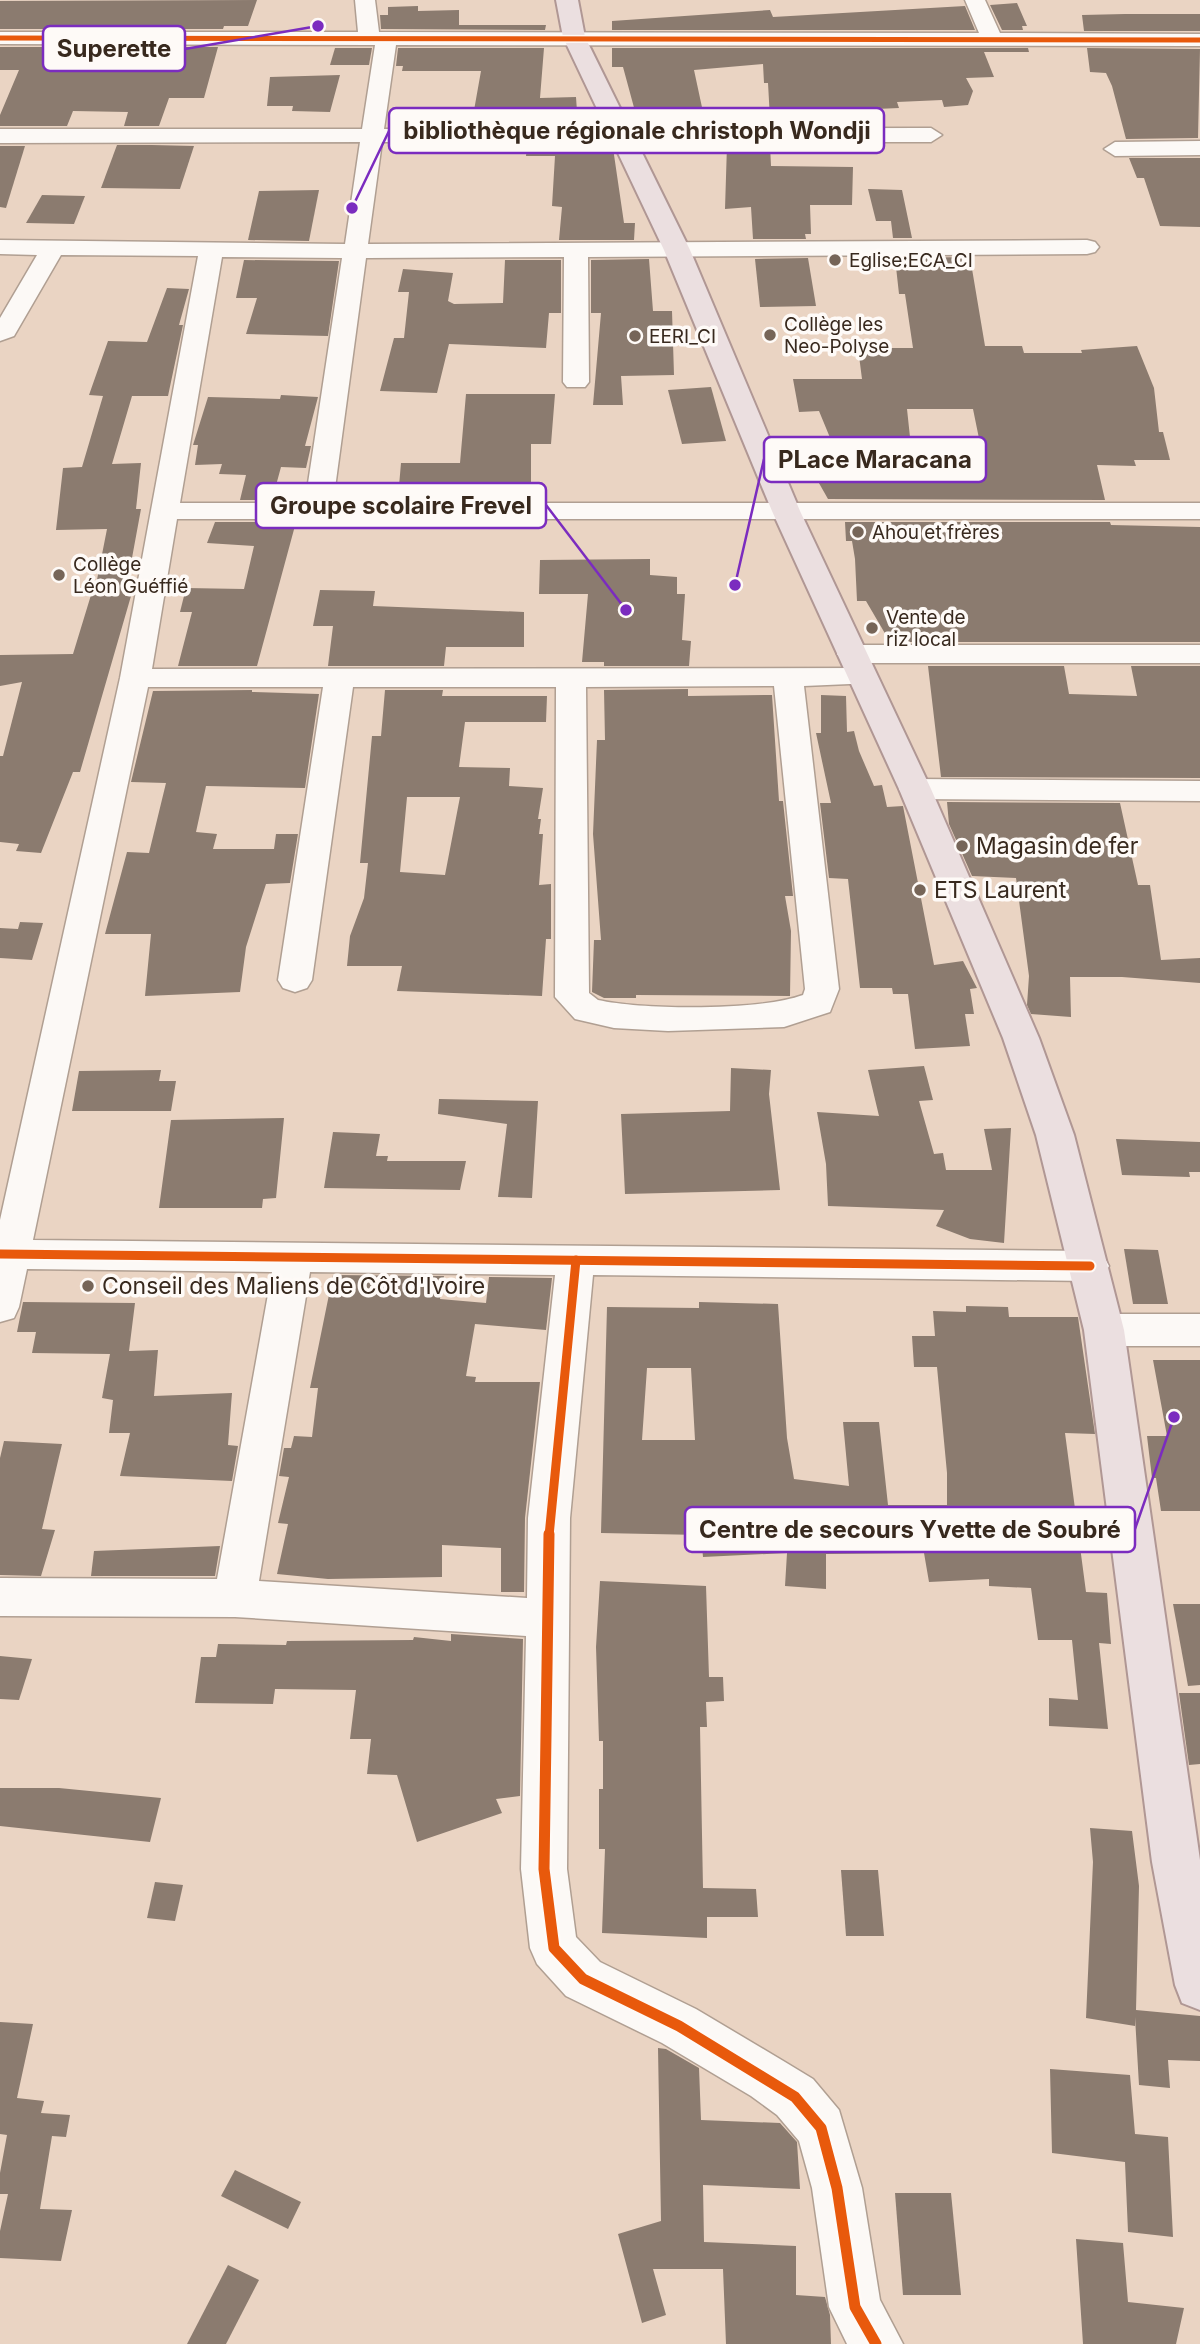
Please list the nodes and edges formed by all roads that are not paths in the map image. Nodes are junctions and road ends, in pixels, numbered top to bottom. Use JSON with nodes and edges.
{"nodes":[{"id":1,"x":365,"y":0,"type":"edge"},
{"id":2,"x":567,"y":0,"type":"edge"},
{"id":3,"x":975,"y":0,"type":"edge"},
{"id":4,"x":574,"y":37,"type":"junction"},
{"id":5,"x":0,"y":38,"type":"edge"},
{"id":6,"x":378,"y":38,"type":"junction"},
{"id":7,"x":992,"y":39,"type":"junction"},
{"id":8,"x":1200,"y":40,"type":"edge"},
{"id":9,"x":374,"y":135,"type":"junction"},
{"id":10,"x":931,"y":135,"type":"dead end"},
{"id":11,"x":0,"y":136,"type":"edge"},
{"id":12,"x":621,"y":136,"type":"junction"},
{"id":13,"x":1200,"y":148,"type":"edge"},
{"id":14,"x":1115,"y":149,"type":"dead end"},
{"id":15,"x":0,"y":247,"type":"edge"},
{"id":16,"x":53,"y":247,"type":"junction"},
{"id":17,"x":1087,"y":247,"type":"dead end"},
{"id":18,"x":677,"y":250,"type":"junction"},
{"id":19,"x":211,"y":251,"type":"junction"},
{"id":20,"x":357,"y":251,"type":"junction"},
{"id":21,"x":576,"y":251,"type":"junction"},
{"id":22,"x":0,"y":333,"type":"edge"},
{"id":23,"x":576,"y":382,"type":"dead end"},
{"id":24,"x":164,"y":511,"type":"junction"},
{"id":25,"x":318,"y":511,"type":"junction"},
{"id":26,"x":786,"y":511,"type":"junction"},
{"id":27,"x":1200,"y":511,"type":"edge"},
{"id":28,"x":1200,"y":654,"type":"edge"},
{"id":29,"x":857,"y":666,"type":"junction"},
{"id":30,"x":339,"y":677,"type":"junction"},
{"id":31,"x":788,"y":677,"type":"junction"},
{"id":32,"x":135,"y":678,"type":"junction"},
{"id":33,"x":571,"y":678,"type":"junction"},
{"id":34,"x":915,"y":789,"type":"junction"},
{"id":35,"x":1200,"y":791,"type":"edge"},
{"id":36,"x":295,"y":981,"type":"dead end"},
{"id":37,"x":6,"y":1255,"type":"edge"},
{"id":38,"x":293,"y":1258,"type":"junction"},
{"id":39,"x":576,"y":1260,"type":"junction"},
{"id":40,"x":1090,"y":1266,"type":"junction"},
{"id":41,"x":0,"y":1307,"type":"edge"},
{"id":42,"x":1104,"y":1330,"type":"junction"},
{"id":43,"x":1200,"y":1330,"type":"edge"},
{"id":44,"x":0,"y":1597,"type":"edge"},
{"id":45,"x":234,"y":1598,"type":"junction"},
{"id":46,"x":548,"y":1618,"type":"junction"},
{"id":47,"x":1188,"y":1862,"type":"edge"},
{"id":48,"x":1200,"y":1985,"type":"edge"},
{"id":49,"x":876,"y":2344,"type":"edge"}],
"edges":[{"from":1,"to":6,"type":"street"},
{"from":2,"to":4,"type":"main road"},
{"from":3,"to":7,"type":"street"},
{"from":4,"to":6,"type":"street"},
{"from":4,"to":7,"type":"street"},
{"from":4,"to":12,"type":"main road"},
{"from":5,"to":6,"type":"street"},
{"from":6,"to":9,"type":"street"},
{"from":7,"to":8,"type":"street"},
{"from":9,"to":11,"type":"street"},
{"from":9,"to":12,"type":"street"},
{"from":9,"to":20,"type":"street"},
{"from":10,"to":12,"type":"street"},
{"from":12,"to":18,"type":"main road"},
{"from":13,"to":14,"type":"street"},
{"from":15,"to":16,"type":"street"},
{"from":16,"to":19,"type":"street"},
{"from":16,"to":22,"type":"street"},
{"from":17,"to":18,"type":"street"},
{"from":18,"to":21,"type":"street"},
{"from":18,"to":26,"type":"main road"},
{"from":19,"to":20,"type":"street"},
{"from":19,"to":24,"type":"street"},
{"from":20,"to":21,"type":"street"},
{"from":20,"to":25,"type":"street"},
{"from":21,"to":23,"type":"street"},
{"from":24,"to":25,"type":"street"},
{"from":24,"to":32,"type":"street"},
{"from":25,"to":26,"type":"street"},
{"from":26,"to":27,"type":"street"},
{"from":26,"to":29,"type":"main road"},
{"from":28,"to":29,"type":"street"},
{"from":29,"to":31,"type":"street"},
{"from":29,"to":34,"type":"main road"},
{"from":30,"to":32,"type":"street"},
{"from":30,"to":33,"type":"street"},
{"from":30,"to":36,"type":"street"},
{"from":31,"to":33,"type":"street"},
{"from":31,"to":33,"type":"street"},
{"from":32,"to":37,"type":"street"},
{"from":34,"to":35,"type":"street"},
{"from":34,"to":40,"type":"main road"},
{"from":37,"to":38,"type":"street"},
{"from":37,"to":41,"type":"street"},
{"from":38,"to":39,"type":"street"},
{"from":38,"to":45,"type":"street"},
{"from":39,"to":40,"type":"street"},
{"from":39,"to":46,"type":"street"},
{"from":40,"to":42,"type":"main road"},
{"from":42,"to":43,"type":"street"},
{"from":42,"to":47,"type":"main road"},
{"from":44,"to":45,"type":"street"},
{"from":45,"to":46,"type":"street"},
{"from":46,"to":49,"type":"street"},
{"from":47,"to":48,"type":"main road"}]}
